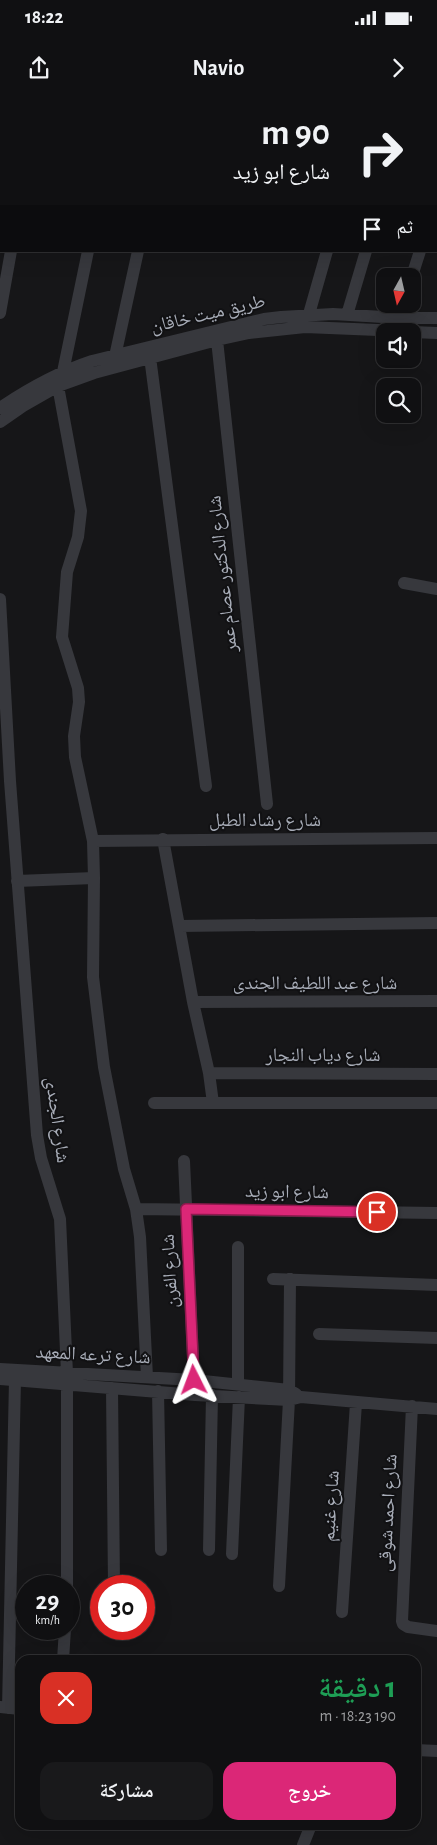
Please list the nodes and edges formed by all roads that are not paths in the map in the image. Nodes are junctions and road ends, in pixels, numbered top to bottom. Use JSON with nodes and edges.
{"nodes":[{"id":1,"x":11,"y":252,"type":"edge"},
{"id":2,"x":88,"y":252,"type":"edge"},
{"id":3,"x":138,"y":252,"type":"edge"},
{"id":4,"x":327,"y":252,"type":"edge"},
{"id":5,"x":366,"y":252,"type":"edge"},
{"id":6,"x":420,"y":252,"type":"edge"},
{"id":7,"x":415,"y":268,"type":"edge"},
{"id":8,"x":0,"y":313,"type":"edge"},
{"id":9,"x":401,"y":313,"type":"edge"},
{"id":10,"x":309,"y":314,"type":"junction"},
{"id":11,"x":347,"y":315,"type":"junction"},
{"id":12,"x":400,"y":318,"type":"junction"},
{"id":13,"x":437,"y":318,"type":"edge"},
{"id":14,"x":376,"y":330,"type":"edge"},
{"id":15,"x":421,"y":332,"type":"edge"},
{"id":16,"x":437,"y":333,"type":"edge"},
{"id":17,"x":217,"y":340,"type":"junction"},
{"id":18,"x":150,"y":356,"type":"junction"},
{"id":19,"x":114,"y":360,"type":"junction"},
{"id":20,"x":63,"y":372,"type":"junction"},
{"id":21,"x":58,"y":386,"type":"junction"},
{"id":22,"x":0,"y":408,"type":"edge"},
{"id":23,"x":0,"y":422,"type":"edge"},
{"id":24,"x":404,"y":582,"type":"dead end"},
{"id":25,"x":437,"y":589,"type":"edge"},
{"id":26,"x":0,"y":599,"type":"edge"},
{"id":27,"x":206,"y":786,"type":"dead end"},
{"id":28,"x":267,"y":804,"type":"dead end"},
{"id":29,"x":437,"y":838,"type":"edge"},
{"id":30,"x":163,"y":840,"type":"junction"},
{"id":31,"x":93,"y":841,"type":"junction"},
{"id":32,"x":94,"y":878,"type":"junction"},
{"id":33,"x":17,"y":881,"type":"junction"},
{"id":34,"x":437,"y":924,"type":"edge"},
{"id":35,"x":180,"y":926,"type":"junction"},
{"id":36,"x":437,"y":1001,"type":"edge"},
{"id":37,"x":193,"y":1002,"type":"junction"},
{"id":38,"x":209,"y":1073,"type":"junction"},
{"id":39,"x":437,"y":1074,"type":"edge"},
{"id":40,"x":154,"y":1103,"type":"dead end"},
{"id":41,"x":213,"y":1103,"type":"junction"},
{"id":42,"x":437,"y":1103,"type":"edge"},
{"id":43,"x":184,"y":1161,"type":"dead end"},
{"id":44,"x":136,"y":1209,"type":"junction"},
{"id":45,"x":186,"y":1209,"type":"junction"},
{"id":46,"x":437,"y":1213,"type":"edge"},
{"id":47,"x":238,"y":1247,"type":"dead end"},
{"id":48,"x":273,"y":1279,"type":"dead end"},
{"id":49,"x":290,"y":1279,"type":"junction"},
{"id":50,"x":437,"y":1285,"type":"edge"},
{"id":51,"x":319,"y":1334,"type":"dead end"},
{"id":52,"x":437,"y":1338,"type":"edge"},
{"id":53,"x":0,"y":1368,"type":"edge"},
{"id":54,"x":147,"y":1377,"type":"junction"},
{"id":55,"x":67,"y":1379,"type":"junction"},
{"id":56,"x":176,"y":1379,"type":"junction"},
{"id":57,"x":0,"y":1380,"type":"edge"},
{"id":58,"x":15,"y":1380,"type":"junction"},
{"id":59,"x":194,"y":1380,"type":"junction"},
{"id":60,"x":238,"y":1384,"type":"junction"},
{"id":61,"x":112,"y":1388,"type":"junction"},
{"id":62,"x":158,"y":1391,"type":"junction"},
{"id":63,"x":177,"y":1393,"type":"junction"},
{"id":64,"x":212,"y":1395,"type":"junction"},
{"id":65,"x":293,"y":1395,"type":"junction"},
{"id":66,"x":239,"y":1397,"type":"junction"},
{"id":67,"x":356,"y":1403,"type":"junction"},
{"id":68,"x":412,"y":1406,"type":"junction"},
{"id":69,"x":434,"y":1406,"type":"edge"},
{"id":70,"x":161,"y":1550,"type":"dead end"},
{"id":71,"x":209,"y":1550,"type":"dead end"},
{"id":72,"x":232,"y":1554,"type":"dead end"},
{"id":73,"x":67,"y":1575,"type":"edge"},
{"id":74,"x":114,"y":1575,"type":"edge"},
{"id":75,"x":279,"y":1586,"type":"dead end"},
{"id":76,"x":342,"y":1612,"type":"dead end"},
{"id":77,"x":437,"y":1631,"type":"edge"},
{"id":78,"x":64,"y":1640,"type":"edge"},
{"id":79,"x":63,"y":1655,"type":"edge"},
{"id":80,"x":9,"y":1708,"type":"edge"},
{"id":81,"x":421,"y":1750,"type":"edge"},
{"id":82,"x":437,"y":1751,"type":"edge"},
{"id":83,"x":309,"y":1830,"type":"edge"},
{"id":84,"x":303,"y":1845,"type":"edge"}],
"edges":[{"from":1,"to":8,"type":"street"},
{"from":2,"to":20,"type":"street"},
{"from":3,"to":19,"type":"street"},
{"from":4,"to":10,"type":"street"},
{"from":5,"to":11,"type":"street"},
{"from":6,"to":7,"type":"street"},
{"from":9,"to":12,"type":"street"},
{"from":10,"to":11,"type":"street","name":"طريق ميت خاقان"},
{"from":10,"to":19,"type":"street","name":"طريق ميت خاقان"},
{"from":11,"to":12,"type":"street","name":"طريق ميت خاقان"},
{"from":12,"to":13,"type":"street","name":"طريق ميت خاقان"},
{"from":14,"to":17,"type":"street","name":"طريق ميت خاقان"},
{"from":15,"to":16,"type":"street"},
{"from":17,"to":18,"type":"street","name":"طريق ميت خاقان"},
{"from":17,"to":28,"type":"street","name":"شارع الدكتور عصام عمر"},
{"from":18,"to":19,"type":"street","name":"طريق ميت خاقان"},
{"from":18,"to":27,"type":"street"},
{"from":19,"to":20,"type":"street","name":"طريق ميت خاقان"},
{"from":19,"to":21,"type":"street","name":"طريق ميت خاقان"},
{"from":20,"to":22,"type":"street","name":"طريق ميت خاقان"},
{"from":21,"to":23,"type":"street","name":"طريق ميت خاقان"},
{"from":21,"to":31,"type":"street"},
{"from":24,"to":25,"type":"street"},
{"from":26,"to":33,"type":"street","name":"شارع الجندى"},
{"from":29,"to":30,"type":"street","name":"شارع رشاد الطبل"},
{"from":30,"to":31,"type":"street","name":"شارع رشاد الطبل"},
{"from":30,"to":35,"type":"street"},
{"from":31,"to":32,"type":"street"},
{"from":32,"to":33,"type":"street"},
{"from":32,"to":44,"type":"street"},
{"from":33,"to":55,"type":"street","name":"شارع الجندى"},
{"from":34,"to":35,"type":"street"},
{"from":35,"to":37,"type":"street"},
{"from":36,"to":37,"type":"street","name":"شارع عبد اللطيف الجندى"},
{"from":37,"to":38,"type":"street"},
{"from":38,"to":39,"type":"street","name":"شارع دياب النجار"},
{"from":38,"to":41,"type":"street"},
{"from":40,"to":41,"type":"street"},
{"from":41,"to":42,"type":"street"},
{"from":43,"to":45,"type":"street","name":"شارع الفرن"},
{"from":44,"to":45,"type":"street","name":"شارع ابو زيد"},
{"from":44,"to":54,"type":"street"},
{"from":45,"to":46,"type":"street","name":"شارع ابو زيد"},
{"from":45,"to":59,"type":"street","name":"شارع الفرن"},
{"from":47,"to":60,"type":"street"},
{"from":48,"to":49,"type":"street"},
{"from":49,"to":50,"type":"street"},
{"from":49,"to":65,"type":"street"},
{"from":51,"to":52,"type":"street"},
{"from":53,"to":55,"type":"street","name":"شارع ترعه المعهد"},
{"from":54,"to":55,"type":"street","name":"شارع ترعه المعهد"},
{"from":54,"to":56,"type":"street","name":"شارع ترعه المعهد"},
{"from":55,"to":58,"type":"street","name":"شارع ترعه المعهد"},
{"from":55,"to":61,"type":"street","name":"شارع ترعه المعهد"},
{"from":55,"to":73,"type":"street","name":"شارع الجندى"},
{"from":56,"to":59,"type":"street","name":"شارع ترعه المعهد"},
{"from":56,"to":63,"type":"street"},
{"from":57,"to":58,"type":"street","name":"شارع ترعه المعهد"},
{"from":58,"to":80,"type":"street"},
{"from":59,"to":60,"type":"street","name":"شارع ترعه المعهد"},
{"from":60,"to":65,"type":"street","name":"شارع ترعه المعهد"},
{"from":61,"to":62,"type":"street","name":"شارع ترعه المعهد"},
{"from":61,"to":74,"type":"street"},
{"from":62,"to":63,"type":"street","name":"شارع ترعه المعهد"},
{"from":62,"to":70,"type":"street"},
{"from":63,"to":64,"type":"street","name":"شارع ترعه المعهد"},
{"from":64,"to":66,"type":"street","name":"شارع ترعه المعهد"},
{"from":64,"to":71,"type":"street"},
{"from":65,"to":66,"type":"street","name":"شارع ترعه المعهد"},
{"from":65,"to":67,"type":"street","name":"شارع ترعه المعهد"},
{"from":65,"to":75,"type":"street"},
{"from":66,"to":72,"type":"street"},
{"from":67,"to":68,"type":"street","name":"شارع ترعه المعهد"},
{"from":67,"to":76,"type":"street","name":"شارع غنيم"},
{"from":68,"to":69,"type":"street","name":"شارع ترعه المعهد"},
{"from":68,"to":77,"type":"street","name":"شارع احمد شوقى"},
{"from":78,"to":79,"type":"street"},
{"from":81,"to":82,"type":"street"},
{"from":83,"to":84,"type":"street"}]}
